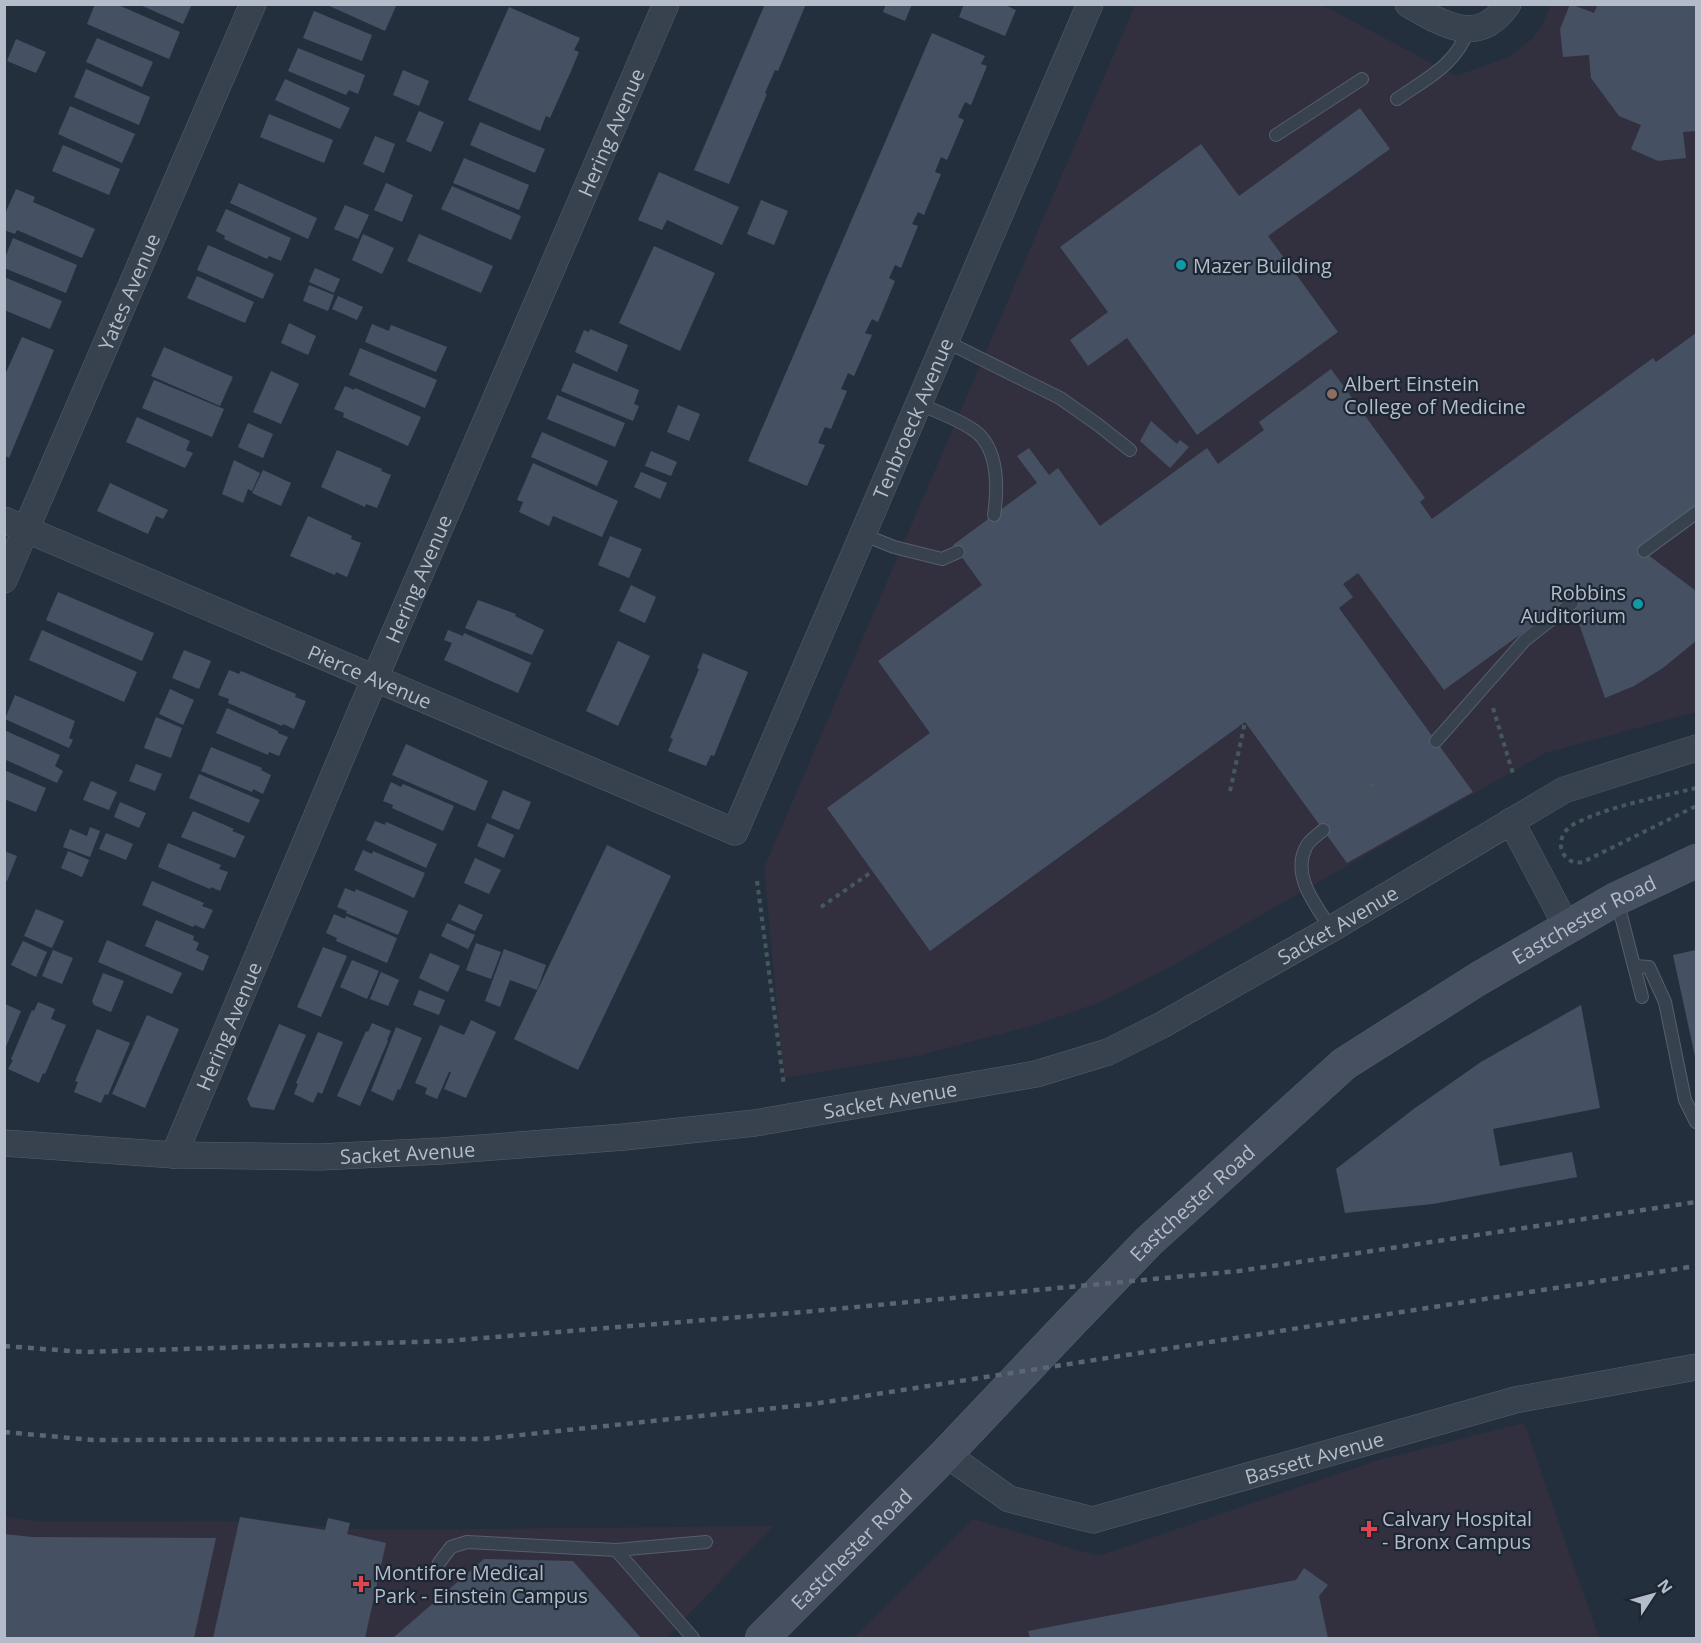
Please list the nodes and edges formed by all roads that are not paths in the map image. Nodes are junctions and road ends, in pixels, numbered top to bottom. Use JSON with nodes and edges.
{"nodes":[{"id":1,"x":253,"y":4,"type":"edge"},
{"id":2,"x":666,"y":4,"type":"edge"},
{"id":3,"x":1090,"y":4,"type":"edge"},
{"id":4,"x":1408,"y":4,"type":"edge"},
{"id":5,"x":1508,"y":4,"type":"edge"},
{"id":6,"x":1468,"y":30,"type":"junction"},
{"id":7,"x":1362,"y":79,"type":"dead end"},
{"id":8,"x":1397,"y":99,"type":"dead end"},
{"id":9,"x":1276,"y":135,"type":"dead end"},
{"id":10,"x":945,"y":341,"type":"junction"},
{"id":11,"x":919,"y":404,"type":"junction"},
{"id":12,"x":1130,"y":450,"type":"dead end"},
{"id":13,"x":1696,"y":513,"type":"edge"},
{"id":14,"x":994,"y":515,"type":"dead end"},
{"id":15,"x":15,"y":525,"type":"edge"},
{"id":16,"x":864,"y":535,"type":"junction"},
{"id":17,"x":1644,"y":551,"type":"dead end"},
{"id":18,"x":958,"y":552,"type":"dead end"},
{"id":19,"x":4,"y":580,"type":"edge"},
{"id":20,"x":1572,"y":603,"type":"dead end"},
{"id":21,"x":375,"y":680,"type":"junction"},
{"id":22,"x":1436,"y":741,"type":"dead end"},
{"id":23,"x":1696,"y":748,"type":"edge"},
{"id":24,"x":1511,"y":821,"type":"junction"},
{"id":25,"x":1323,"y":830,"type":"dead end"},
{"id":26,"x":735,"y":832,"type":"joint"},
{"id":27,"x":1696,"y":861,"type":"edge"},
{"id":28,"x":1616,"y":899,"type":"junction"},
{"id":29,"x":1567,"y":927,"type":"junction"},
{"id":30,"x":1331,"y":929,"type":"junction"},
{"id":31,"x":1634,"y":966,"type":"junction"},
{"id":32,"x":1642,"y":997,"type":"dead end"},
{"id":33,"x":1696,"y":1122,"type":"edge"},
{"id":34,"x":4,"y":1143,"type":"edge"},
{"id":35,"x":174,"y":1155,"type":"junction"},
{"id":36,"x":1696,"y":1367,"type":"edge"},
{"id":37,"x":946,"y":1455,"type":"junction"},
{"id":38,"x":706,"y":1542,"type":"dead end"},
{"id":39,"x":616,"y":1550,"type":"junction"},
{"id":40,"x":439,"y":1563,"type":"dead end"},
{"id":41,"x":693,"y":1638,"type":"edge"},
{"id":42,"x":762,"y":1638,"type":"edge"}],
"edges":[{"from":1,"to":15,"type":"street","name":"Yates Avenue"},
{"from":2,"to":21,"type":"street","name":"Hering Avenue"},
{"from":3,"to":10,"type":"street","name":"Tenbroeck Avenue"},
{"from":4,"to":6,"type":"street"},
{"from":5,"to":6,"type":"street"},
{"from":6,"to":8,"type":"lane"},
{"from":7,"to":9,"type":"lane"},
{"from":10,"to":11,"type":"street","name":"Tenbroeck Avenue"},
{"from":10,"to":12,"type":"lane"},
{"from":11,"to":14,"type":"lane"},
{"from":11,"to":16,"type":"street","name":"Tenbroeck Avenue"},
{"from":13,"to":17,"type":"lane"},
{"from":15,"to":19,"type":"street","name":"Yates Avenue"},
{"from":15,"to":21,"type":"street","name":"Pierce Avenue"},
{"from":16,"to":18,"type":"lane"},
{"from":16,"to":26,"type":"street","name":"Tenbroeck Avenue"},
{"from":20,"to":22,"type":"lane"},
{"from":21,"to":26,"type":"street","name":"Pierce Avenue"},
{"from":21,"to":35,"type":"street","name":"Hering Avenue"},
{"from":23,"to":24,"type":"street","name":"Sacket Avenue"},
{"from":24,"to":29,"type":"street"},
{"from":24,"to":30,"type":"street","name":"Sacket Avenue"},
{"from":25,"to":30,"type":"lane"},
{"from":27,"to":28,"type":"main road","name":"Eastchester Road"},
{"from":28,"to":29,"type":"main road","name":"Eastchester Road"},
{"from":28,"to":31,"type":"lane"},
{"from":29,"to":37,"type":"main road","name":"Eastchester Road"},
{"from":30,"to":35,"type":"street","name":"Sacket Avenue"},
{"from":31,"to":32,"type":"lane"},
{"from":31,"to":33,"type":"lane"},
{"from":34,"to":35,"type":"street","name":"Sacket Avenue"},
{"from":36,"to":37,"type":"street","name":"Bassett Avenue"},
{"from":37,"to":42,"type":"main road","name":"Eastchester Road"},
{"from":38,"to":39,"type":"lane"},
{"from":39,"to":40,"type":"lane"},
{"from":39,"to":41,"type":"lane"}]}
